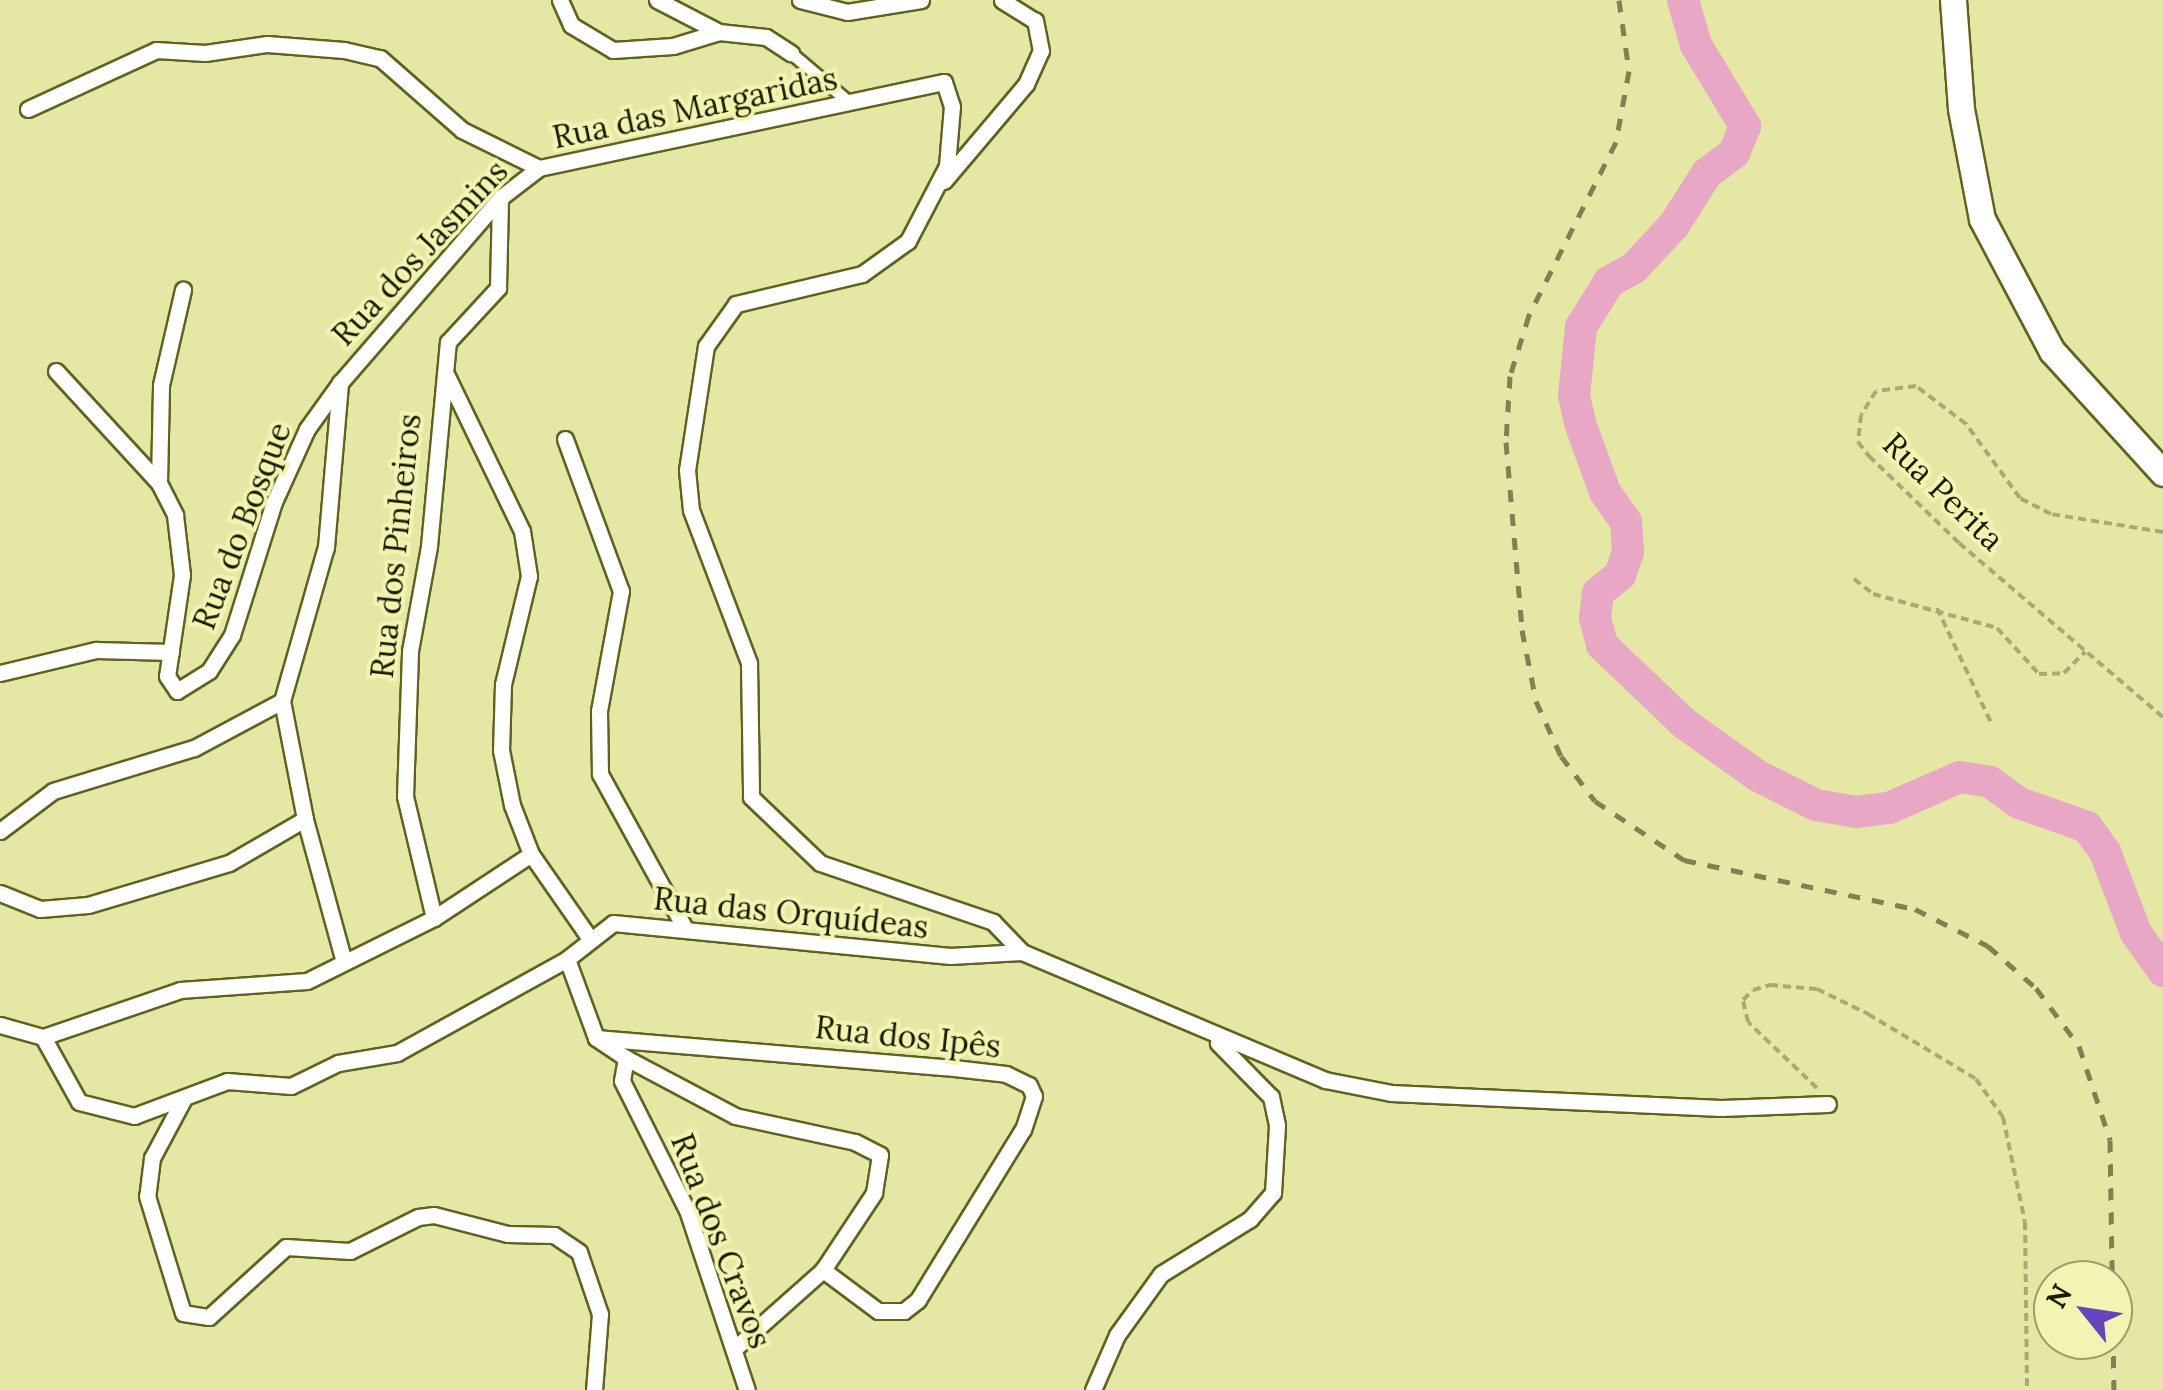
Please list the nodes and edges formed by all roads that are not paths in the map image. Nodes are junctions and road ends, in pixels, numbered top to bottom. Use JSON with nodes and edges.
{"nodes":[{"id":1,"x":560,"y":0,"type":"edge"},
{"id":2,"x":658,"y":0,"type":"edge"},
{"id":3,"x":800,"y":0,"type":"edge"},
{"id":4,"x":922,"y":0,"type":"edge"},
{"id":5,"x":1002,"y":0,"type":"edge"},
{"id":6,"x":1953,"y":0,"type":"edge"},
{"id":7,"x":719,"y":32,"type":"junction"},
{"id":8,"x":791,"y":53,"type":"joint"},
{"id":9,"x":849,"y":102,"type":"junction"},
{"id":10,"x":28,"y":109,"type":"dead end"},
{"id":11,"x":540,"y":168,"type":"junction"},
{"id":12,"x":941,"y":184,"type":"junction"},
{"id":13,"x":500,"y":198,"type":"junction"},
{"id":14,"x":183,"y":290,"type":"dead end"},
{"id":15,"x":444,"y":367,"type":"junction"},
{"id":16,"x":56,"y":370,"type":"dead end"},
{"id":17,"x":340,"y":383,"type":"junction"},
{"id":18,"x":564,"y":439,"type":"dead end"},
{"id":19,"x":2163,"y":474,"type":"edge"},
{"id":20,"x":159,"y":483,"type":"junction"},
{"id":21,"x":171,"y":652,"type":"junction"},
{"id":22,"x":0,"y":674,"type":"edge"},
{"id":23,"x":282,"y":701,"type":"junction"},
{"id":24,"x":305,"y":819,"type":"junction"},
{"id":25,"x":0,"y":831,"type":"edge"},
{"id":26,"x":531,"y":854,"type":"junction"},
{"id":27,"x":0,"y":892,"type":"edge"},
{"id":28,"x":434,"y":918,"type":"junction"},
{"id":29,"x":684,"y":927,"type":"junction"},
{"id":30,"x":590,"y":939,"type":"junction"},
{"id":31,"x":1022,"y":952,"type":"junction"},
{"id":32,"x":566,"y":959,"type":"junction"},
{"id":33,"x":344,"y":962,"type":"junction"},
{"id":34,"x":0,"y":1026,"type":"edge"},
{"id":35,"x":1211,"y":1036,"type":"junction"},
{"id":36,"x":43,"y":1037,"type":"junction"},
{"id":37,"x":596,"y":1038,"type":"junction"},
{"id":38,"x":626,"y":1058,"type":"junction"},
{"id":39,"x":183,"y":1100,"type":"junction"},
{"id":40,"x":1828,"y":1104,"type":"road end"},
{"id":41,"x":824,"y":1270,"type":"junction"},
{"id":42,"x":735,"y":1348,"type":"junction"},
{"id":43,"x":594,"y":1390,"type":"edge"},
{"id":44,"x":747,"y":1390,"type":"edge"},
{"id":45,"x":1093,"y":1390,"type":"edge"}],
"edges":[{"from":1,"to":7,"type":"street"},
{"from":2,"to":7,"type":"street"},
{"from":3,"to":4,"type":"street"},
{"from":5,"to":12,"type":"street"},
{"from":6,"to":19,"type":"main road"},
{"from":7,"to":8,"type":"street"},
{"from":8,"to":9,"type":"street"},
{"from":9,"to":11,"type":"street","name":"Rua das Margaridas"},
{"from":9,"to":12,"type":"street","name":"Rua das Margaridas"},
{"from":10,"to":11,"type":"street","name":"Rua das Margaridas"},
{"from":11,"to":13,"type":"street","name":"Rua dos Jasmins"},
{"from":12,"to":31,"type":"street"},
{"from":13,"to":15,"type":"street","name":"Rua dos Pinheiros"},
{"from":13,"to":17,"type":"street","name":"Rua dos Jasmins"},
{"from":14,"to":20,"type":"street","name":"Rua do Bosque"},
{"from":15,"to":26,"type":"street"},
{"from":15,"to":28,"type":"street","name":"Rua dos Pinheiros"},
{"from":16,"to":20,"type":"street","name":"Rua do Bosque"},
{"from":17,"to":21,"type":"street","name":"Rua do Bosque"},
{"from":17,"to":23,"type":"street","name":"Rua dos Jasmins"},
{"from":18,"to":29,"type":"street"},
{"from":20,"to":21,"type":"street","name":"Rua do Bosque"},
{"from":21,"to":22,"type":"street","name":"Rua do Bosque"},
{"from":23,"to":24,"type":"street","name":"Rua dos Jasmins"},
{"from":23,"to":25,"type":"street"},
{"from":24,"to":27,"type":"street"},
{"from":24,"to":33,"type":"street","name":"Rua dos Jasmins"},
{"from":26,"to":28,"type":"street"},
{"from":26,"to":30,"type":"street"},
{"from":28,"to":33,"type":"street"},
{"from":29,"to":30,"type":"street","name":"Rua das Orquídeas"},
{"from":29,"to":31,"type":"street","name":"Rua das Orquídeas"},
{"from":30,"to":32,"type":"street","name":"Rua das Orquídeas"},
{"from":31,"to":35,"type":"street"},
{"from":32,"to":37,"type":"street"},
{"from":32,"to":39,"type":"street","name":"Rua das Orquídeas"},
{"from":33,"to":36,"type":"street"},
{"from":34,"to":36,"type":"street"},
{"from":35,"to":40,"type":"street"},
{"from":35,"to":45,"type":"street"},
{"from":36,"to":39,"type":"street","name":"Rua das Orquídeas"},
{"from":37,"to":38,"type":"street"},
{"from":37,"to":41,"type":"street","name":"Rua dos Ipês"},
{"from":38,"to":41,"type":"street"},
{"from":38,"to":42,"type":"street","name":"Rua dos Cravos"},
{"from":39,"to":43,"type":"street"},
{"from":41,"to":42,"type":"street"},
{"from":42,"to":44,"type":"street","name":"Rua dos Cravos"}]}
